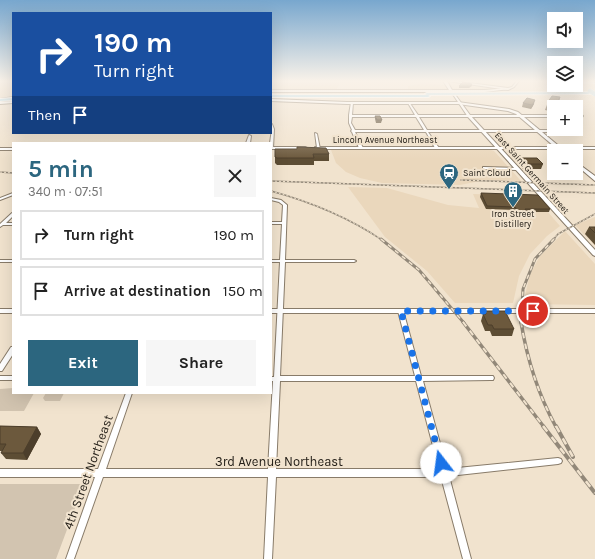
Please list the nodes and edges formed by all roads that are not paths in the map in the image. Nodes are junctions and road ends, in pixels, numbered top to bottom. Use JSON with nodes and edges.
{"nodes":[{"id":1,"x":351,"y":107,"type":"edge"},
{"id":2,"x":412,"y":107,"type":"edge"},
{"id":3,"x":461,"y":107,"type":"edge"},
{"id":4,"x":486,"y":107,"type":"edge"},
{"id":5,"x":350,"y":116,"type":"junction"},
{"id":6,"x":418,"y":116,"type":"junction"},
{"id":7,"x":469,"y":116,"type":"junction"},
{"id":8,"x":520,"y":116,"type":"junction"},
{"id":9,"x":547,"y":116,"type":"edge"},
{"id":10,"x":272,"y":126,"type":"edge"},
{"id":11,"x":352,"y":131,"type":"junction"},
{"id":12,"x":427,"y":131,"type":"junction"},
{"id":13,"x":483,"y":131,"type":"junction"},
{"id":14,"x":538,"y":131,"type":"junction"},
{"id":15,"x":547,"y":131,"type":"edge"},
{"id":16,"x":316,"y":134,"type":"dead end"},
{"id":17,"x":250,"y":136,"type":"dead end"},
{"id":18,"x":248,"y":142,"type":"edge"},
{"id":19,"x":272,"y":142,"type":"edge"},
{"id":20,"x":554,"y":144,"type":"edge"},
{"id":21,"x":272,"y":148,"type":"edge"},
{"id":22,"x":320,"y":148,"type":"junction"},
{"id":23,"x":361,"y":148,"type":"junction"},
{"id":24,"x":437,"y":148,"type":"junction"},
{"id":25,"x":498,"y":148,"type":"junction"},
{"id":26,"x":595,"y":148,"type":"edge"},
{"id":27,"x":0,"y":149,"type":"edge"},
{"id":28,"x":12,"y":149,"type":"edge"},
{"id":29,"x":583,"y":149,"type":"edge"},
{"id":30,"x":547,"y":150,"type":"edge"},
{"id":31,"x":484,"y":168,"type":"dead end"},
{"id":32,"x":517,"y":168,"type":"junction"},
{"id":33,"x":583,"y":168,"type":"edge"},
{"id":34,"x":595,"y":179,"type":"edge"},
{"id":35,"x":12,"y":194,"type":"edge"},
{"id":36,"x":0,"y":199,"type":"edge"},
{"id":37,"x":272,"y":199,"type":"edge"},
{"id":38,"x":12,"y":215,"type":"edge"},
{"id":39,"x":272,"y":223,"type":"edge"},
{"id":40,"x":284,"y":223,"type":"junction"},
{"id":41,"x":12,"y":224,"type":"edge"},
{"id":42,"x":1,"y":225,"type":"edge"},
{"id":43,"x":595,"y":254,"type":"edge"},
{"id":44,"x":354,"y":260,"type":"dead end"},
{"id":45,"x":12,"y":261,"type":"edge"},
{"id":46,"x":272,"y":261,"type":"edge"},
{"id":47,"x":282,"y":261,"type":"junction"},
{"id":48,"x":0,"y":262,"type":"edge"},
{"id":49,"x":0,"y":311,"type":"edge"},
{"id":50,"x":12,"y":311,"type":"edge"},
{"id":51,"x":272,"y":311,"type":"edge"},
{"id":52,"x":280,"y":311,"type":"junction"},
{"id":53,"x":401,"y":311,"type":"junction"},
{"id":54,"x":595,"y":311,"type":"edge"},
{"id":55,"x":12,"y":351,"type":"edge"},
{"id":56,"x":0,"y":369,"type":"edge"},
{"id":57,"x":0,"y":378,"type":"edge"},
{"id":58,"x":12,"y":378,"type":"edge"},
{"id":59,"x":491,"y":378,"type":"dead end"},
{"id":60,"x":274,"y":379,"type":"edge"},
{"id":61,"x":419,"y":379,"type":"junction"},
{"id":62,"x":130,"y":394,"type":"edge"},
{"id":63,"x":558,"y":461,"type":"dead end"},
{"id":64,"x":0,"y":472,"type":"edge"},
{"id":65,"x":101,"y":472,"type":"junction"},
{"id":66,"x":273,"y":473,"type":"junction"},
{"id":67,"x":444,"y":473,"type":"junction"},
{"id":68,"x":70,"y":559,"type":"edge"},
{"id":69,"x":268,"y":559,"type":"edge"},
{"id":70,"x":467,"y":559,"type":"edge"}],
"edges":[{"from":1,"to":5,"type":"street"},
{"from":2,"to":6,"type":"street"},
{"from":3,"to":7,"type":"street","name":"East Saint Germain Street"},
{"from":4,"to":8,"type":"street"},
{"from":5,"to":6,"type":"street"},
{"from":5,"to":11,"type":"street"},
{"from":6,"to":7,"type":"street"},
{"from":6,"to":12,"type":"street"},
{"from":7,"to":8,"type":"street"},
{"from":7,"to":13,"type":"street","name":"East Saint Germain Street"},
{"from":8,"to":9,"type":"street"},
{"from":8,"to":14,"type":"street"},
{"from":10,"to":19,"type":"street"},
{"from":11,"to":12,"type":"street"},
{"from":11,"to":23,"type":"street"},
{"from":12,"to":13,"type":"street"},
{"from":12,"to":24,"type":"street"},
{"from":13,"to":14,"type":"street"},
{"from":13,"to":25,"type":"street","name":"East Saint Germain Street"},
{"from":14,"to":15,"type":"street"},
{"from":14,"to":20,"type":"street"},
{"from":16,"to":22,"type":"street"},
{"from":17,"to":18,"type":"street"},
{"from":21,"to":22,"type":"street","name":"Lincoln Avenue Northeast"},
{"from":22,"to":23,"type":"street","name":"Lincoln Avenue Northeast"},
{"from":23,"to":24,"type":"street","name":"Lincoln Avenue Northeast"},
{"from":24,"to":25,"type":"street","name":"Lincoln Avenue Northeast"},
{"from":25,"to":30,"type":"street","name":"Lincoln Avenue Northeast"},
{"from":25,"to":32,"type":"street","name":"East Saint Germain Street"},
{"from":26,"to":29,"type":"street","name":"Lincoln Avenue Northeast"},
{"from":27,"to":28,"type":"street"},
{"from":31,"to":32,"type":"street"},
{"from":32,"to":43,"type":"street","name":"East Saint Germain Street"},
{"from":33,"to":34,"type":"street"},
{"from":35,"to":36,"type":"street"},
{"from":37,"to":40,"type":"street"},
{"from":38,"to":42,"type":"street"},
{"from":39,"to":40,"type":"street"},
{"from":40,"to":47,"type":"street"},
{"from":41,"to":42,"type":"street"},
{"from":44,"to":47,"type":"street"},
{"from":45,"to":48,"type":"street"},
{"from":46,"to":47,"type":"street"},
{"from":47,"to":52,"type":"street"},
{"from":49,"to":50,"type":"street"},
{"from":51,"to":52,"type":"street"},
{"from":52,"to":53,"type":"street"},
{"from":52,"to":60,"type":"street"},
{"from":53,"to":54,"type":"street"},
{"from":53,"to":61,"type":"street"},
{"from":55,"to":56,"type":"street"},
{"from":57,"to":58,"type":"street"},
{"from":59,"to":61,"type":"street"},
{"from":60,"to":61,"type":"street"},
{"from":60,"to":66,"type":"street"},
{"from":61,"to":67,"type":"street"},
{"from":62,"to":65,"type":"street","name":"4th Street Northeast"},
{"from":63,"to":67,"type":"street","name":"3rd Avenue Northeast"},
{"from":64,"to":65,"type":"street","name":"3rd Avenue Northeast"},
{"from":65,"to":66,"type":"street","name":"3rd Avenue Northeast"},
{"from":65,"to":68,"type":"street","name":"4th Street Northeast"},
{"from":66,"to":67,"type":"street","name":"3rd Avenue Northeast"},
{"from":66,"to":69,"type":"street"},
{"from":67,"to":70,"type":"street"}]}
